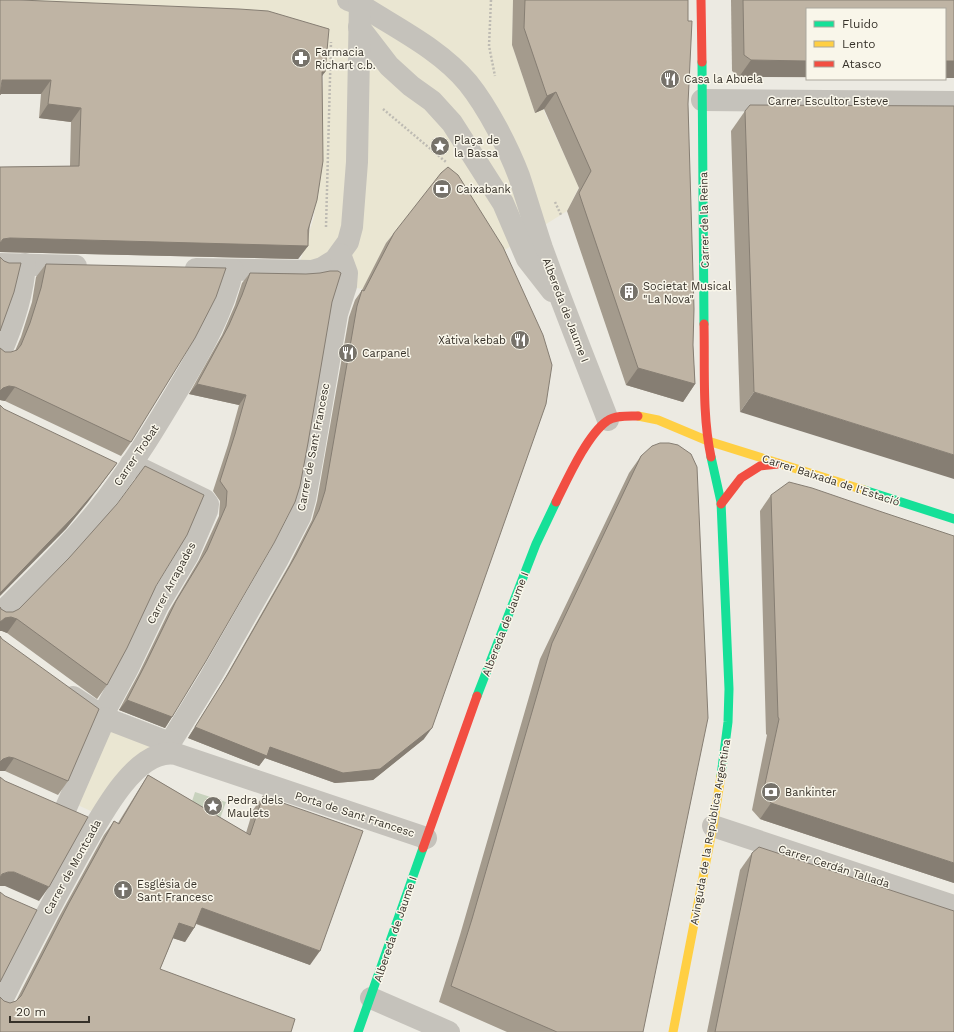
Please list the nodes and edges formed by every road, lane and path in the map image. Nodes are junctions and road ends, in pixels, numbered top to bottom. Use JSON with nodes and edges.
{"nodes":[{"id":1,"x":491,"y":0,"type":"edge"},
{"id":2,"x":701,"y":0,"type":"edge"},
{"id":3,"x":355,"y":1,"type":"edge"},
{"id":4,"x":359,"y":27,"type":"junction"},
{"id":5,"x":331,"y":42,"type":"dead end"},
{"id":6,"x":330,"y":76,"type":"junction"},
{"id":7,"x":496,"y":82,"type":"dead end"},
{"id":8,"x":358,"y":93,"type":"junction"},
{"id":9,"x":702,"y":100,"type":"junction"},
{"id":10,"x":954,"y":102,"type":"edge"},
{"id":11,"x":446,"y":162,"type":"dead end"},
{"id":12,"x":340,"y":254,"type":"junction"},
{"id":13,"x":0,"y":264,"type":"edge"},
{"id":14,"x":25,"y":264,"type":"junction"},
{"id":15,"x":97,"y":266,"type":"edge"},
{"id":16,"x":177,"y":268,"type":"edge"},
{"id":17,"x":233,"y":270,"type":"junction"},
{"id":18,"x":565,"y":308,"type":"junction"},
{"id":19,"x":0,"y":354,"type":"edge"},
{"id":20,"x":608,"y":420,"type":"junction"},
{"id":21,"x":708,"y":441,"type":"junction"},
{"id":22,"x":778,"y":464,"type":"junction"},
{"id":23,"x":122,"y":467,"type":"junction"},
{"id":24,"x":721,"y":504,"type":"junction"},
{"id":25,"x":954,"y":519,"type":"edge"},
{"id":26,"x":0,"y":614,"type":"edge"},
{"id":27,"x":57,"y":685,"type":"edge"},
{"id":28,"x":105,"y":718,"type":"junction"},
{"id":29,"x":169,"y":748,"type":"junction"},
{"id":30,"x":96,"y":825,"type":"junction"},
{"id":31,"x":713,"y":826,"type":"junction"},
{"id":32,"x":426,"y":838,"type":"junction"},
{"id":33,"x":954,"y":906,"type":"edge"},
{"id":34,"x":371,"y":998,"type":"junction"},
{"id":35,"x":0,"y":1004,"type":"edge"},
{"id":36,"x":358,"y":1032,"type":"edge"},
{"id":37,"x":449,"y":1032,"type":"edge"},
{"id":38,"x":673,"y":1032,"type":"edge"}],
"edges":[{"from":1,"to":7,"type":"path"},
{"from":2,"to":9,"type":"street","name":"Carrer de la Reina"},
{"from":3,"to":4,"type":"street"},
{"from":3,"to":18,"type":"street","name":"Albereda de Jaume I"},
{"from":4,"to":8,"type":"street"},
{"from":4,"to":18,"type":"street"},
{"from":5,"to":6,"type":"path"},
{"from":6,"to":8,"type":"path"},
{"from":6,"to":12,"type":"path"},
{"from":8,"to":11,"type":"path"},
{"from":8,"to":12,"type":"street"},
{"from":9,"to":10,"type":"street","name":"Carrer Escultor Esteve"},
{"from":9,"to":21,"type":"street","name":"Carrer de la Reina"},
{"from":12,"to":17,"type":"street"},
{"from":12,"to":29,"type":"street","name":"Carrer de Sant Francesc"},
{"from":13,"to":14,"type":"street"},
{"from":14,"to":15,"type":"street"},
{"from":14,"to":19,"type":"street"},
{"from":16,"to":17,"type":"street"},
{"from":17,"to":23,"type":"street","name":"Carrer Trobat"},
{"from":18,"to":20,"type":"street","name":"Albereda de Jaume I"},
{"from":20,"to":21,"type":"street","name":"Carrer Baixada de l'Estació"},
{"from":20,"to":32,"type":"street","name":"Albereda de Jaume I"},
{"from":21,"to":22,"type":"street","name":"Carrer Baixada de l'Estació"},
{"from":21,"to":24,"type":"street","name":"Avinguda de la República Argentina"},
{"from":22,"to":24,"type":"street"},
{"from":22,"to":25,"type":"street","name":"Carrer Baixada de l'Estació"},
{"from":23,"to":26,"type":"street","name":"Carrer Trobat"},
{"from":23,"to":28,"type":"street","name":"Carrer Arrapades"},
{"from":24,"to":31,"type":"street","name":"Avinguda de la República Argentina"},
{"from":27,"to":28,"type":"street","name":"Porta de Sant Francesc"},
{"from":28,"to":29,"type":"street","name":"Porta de Sant Francesc"},
{"from":28,"to":30,"type":"street"},
{"from":29,"to":30,"type":"street","name":"Carrer de Montcada"},
{"from":29,"to":32,"type":"street","name":"Porta de Sant Francesc"},
{"from":30,"to":35,"type":"street","name":"Carrer de Montcada"},
{"from":31,"to":33,"type":"street","name":"Carrer Cerdán Tallada"},
{"from":31,"to":38,"type":"street","name":"Avinguda de la República Argentina"},
{"from":32,"to":34,"type":"street","name":"Albereda de Jaume I"},
{"from":34,"to":36,"type":"street","name":"Albereda de Jaume I"},
{"from":34,"to":37,"type":"street"}]}
